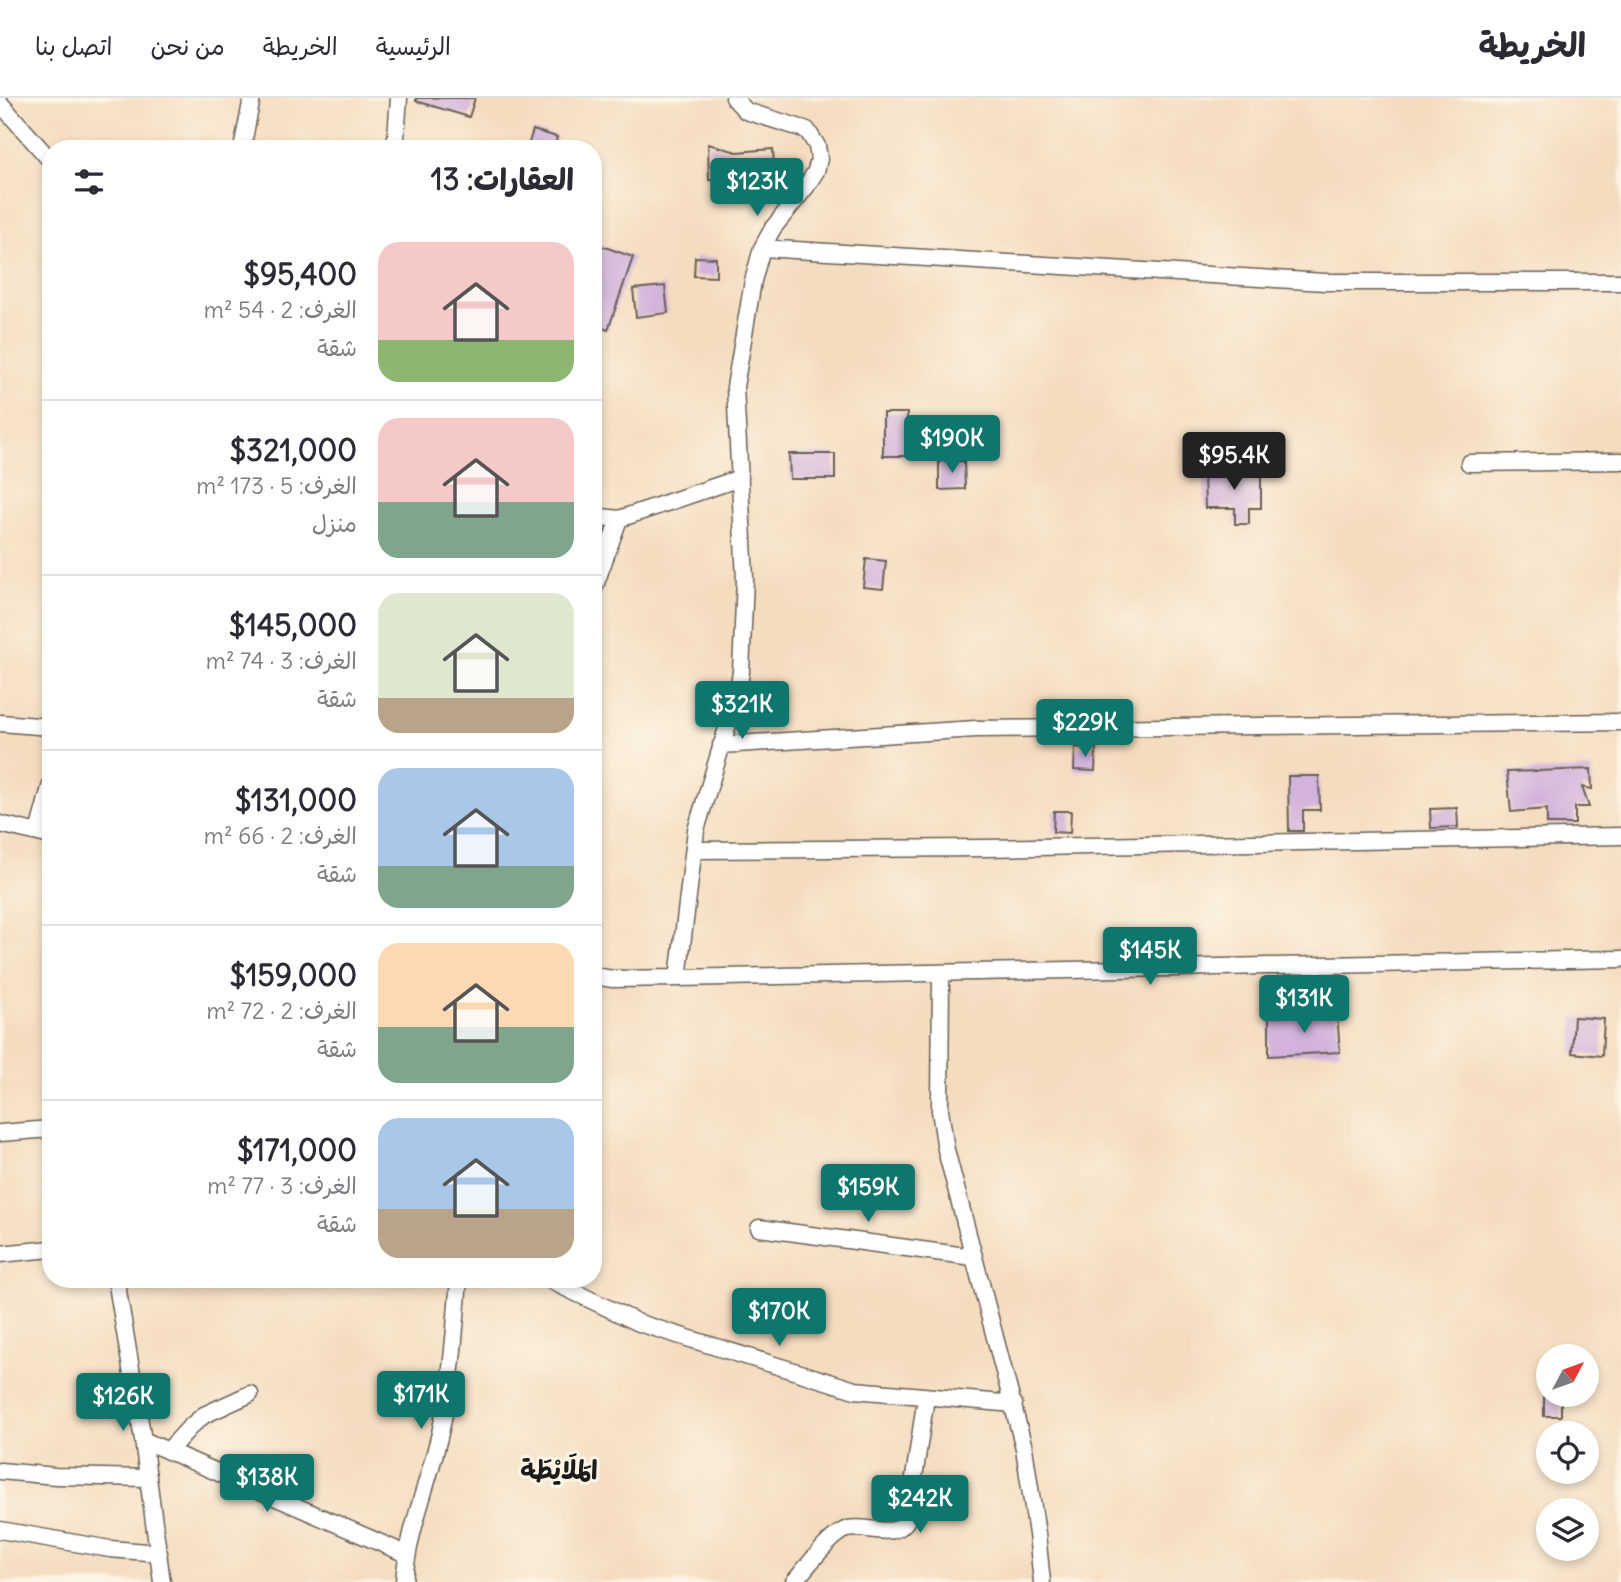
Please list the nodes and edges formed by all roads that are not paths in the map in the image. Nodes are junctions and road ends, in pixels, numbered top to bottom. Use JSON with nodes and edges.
{"nodes":[{"id":1,"x":252,"y":98,"type":"edge"},
{"id":2,"x":399,"y":98,"type":"edge"},
{"id":3,"x":730,"y":99,"type":"edge"},
{"id":4,"x":0,"y":103,"type":"edge"},
{"id":5,"x":244,"y":140,"type":"edge"},
{"id":6,"x":396,"y":140,"type":"edge"},
{"id":7,"x":42,"y":151,"type":"edge"},
{"id":8,"x":762,"y":248,"type":"junction"},
{"id":9,"x":1621,"y":282,"type":"edge"},
{"id":10,"x":1621,"y":461,"type":"edge"},
{"id":11,"x":1469,"y":463,"type":"dead end"},
{"id":12,"x":740,"y":478,"type":"junction"},
{"id":13,"x":602,"y":517,"type":"edge"},
{"id":14,"x":619,"y":519,"type":"junction"},
{"id":15,"x":602,"y":566,"type":"edge"},
{"id":16,"x":1621,"y":722,"type":"edge"},
{"id":17,"x":0,"y":723,"type":"edge"},
{"id":18,"x":42,"y":726,"type":"edge"},
{"id":19,"x":721,"y":745,"type":"junction"},
{"id":20,"x":0,"y":824,"type":"edge"},
{"id":21,"x":42,"y":834,"type":"edge"},
{"id":22,"x":1621,"y":836,"type":"edge"},
{"id":23,"x":694,"y":850,"type":"junction"},
{"id":24,"x":1621,"y":959,"type":"edge"},
{"id":25,"x":941,"y":974,"type":"junction"},
{"id":26,"x":602,"y":977,"type":"edge"},
{"id":27,"x":678,"y":978,"type":"junction"},
{"id":28,"x":42,"y":1130,"type":"edge"},
{"id":29,"x":0,"y":1133,"type":"edge"},
{"id":30,"x":759,"y":1228,"type":"dead end"},
{"id":31,"x":42,"y":1250,"type":"edge"},
{"id":32,"x":0,"y":1254,"type":"edge"},
{"id":33,"x":973,"y":1257,"type":"junction"},
{"id":34,"x":118,"y":1288,"type":"edge"},
{"id":35,"x":458,"y":1288,"type":"edge"},
{"id":36,"x":566,"y":1288,"type":"edge"},
{"id":37,"x":250,"y":1394,"type":"dead end"},
{"id":38,"x":926,"y":1396,"type":"junction"},
{"id":39,"x":1014,"y":1404,"type":"junction"},
{"id":40,"x":143,"y":1440,"type":"junction"},
{"id":41,"x":168,"y":1451,"type":"junction"},
{"id":42,"x":0,"y":1471,"type":"edge"},
{"id":43,"x":148,"y":1478,"type":"junction"},
{"id":44,"x":0,"y":1530,"type":"edge"},
{"id":45,"x":159,"y":1553,"type":"junction"},
{"id":46,"x":406,"y":1554,"type":"junction"},
{"id":47,"x":162,"y":1582,"type":"edge"},
{"id":48,"x":404,"y":1582,"type":"edge"},
{"id":49,"x":793,"y":1582,"type":"edge"},
{"id":50,"x":1042,"y":1582,"type":"edge"}],
"edges":[{"from":1,"to":5,"type":"street"},
{"from":2,"to":6,"type":"street"},
{"from":3,"to":8,"type":"street"},
{"from":4,"to":7,"type":"street"},
{"from":8,"to":9,"type":"street"},
{"from":8,"to":12,"type":"street"},
{"from":10,"to":11,"type":"street"},
{"from":12,"to":14,"type":"street"},
{"from":12,"to":19,"type":"street"},
{"from":13,"to":14,"type":"street"},
{"from":14,"to":15,"type":"street"},
{"from":16,"to":19,"type":"street"},
{"from":17,"to":18,"type":"street"},
{"from":19,"to":23,"type":"street"},
{"from":20,"to":21,"type":"street"},
{"from":22,"to":23,"type":"street"},
{"from":23,"to":27,"type":"street"},
{"from":24,"to":25,"type":"street"},
{"from":25,"to":27,"type":"street"},
{"from":25,"to":33,"type":"street"},
{"from":26,"to":27,"type":"street"},
{"from":28,"to":29,"type":"street"},
{"from":30,"to":33,"type":"street"},
{"from":31,"to":32,"type":"street"},
{"from":33,"to":39,"type":"street"},
{"from":34,"to":40,"type":"street"},
{"from":35,"to":46,"type":"street"},
{"from":36,"to":38,"type":"street"},
{"from":37,"to":41,"type":"street"},
{"from":38,"to":39,"type":"street"},
{"from":38,"to":49,"type":"street"},
{"from":39,"to":50,"type":"street"},
{"from":40,"to":41,"type":"street"},
{"from":40,"to":43,"type":"street"},
{"from":41,"to":46,"type":"street"},
{"from":42,"to":43,"type":"street"},
{"from":43,"to":45,"type":"street"},
{"from":44,"to":45,"type":"street"},
{"from":45,"to":47,"type":"street"},
{"from":46,"to":48,"type":"street"}]}
